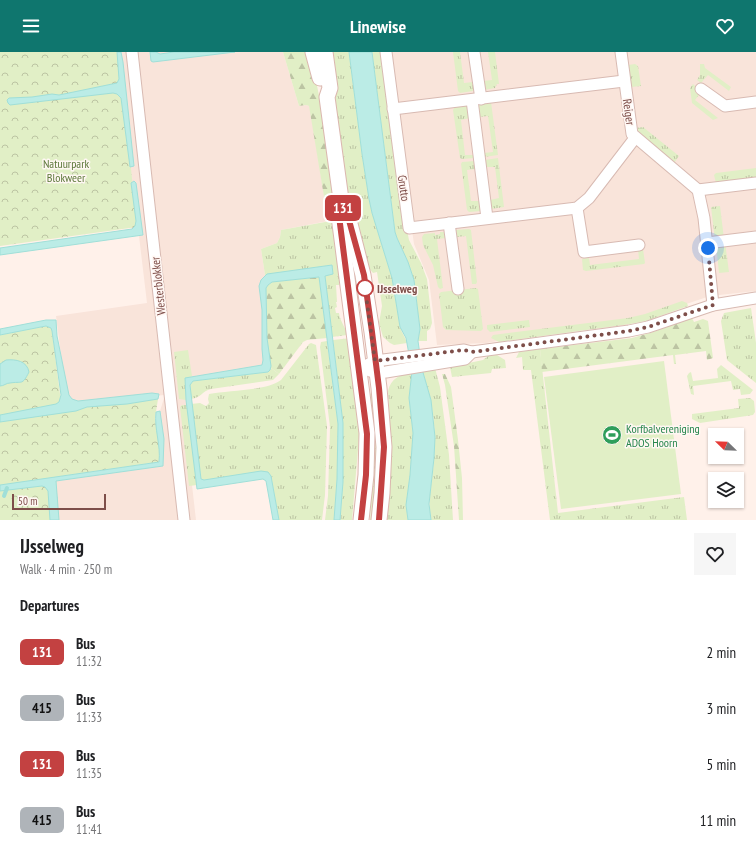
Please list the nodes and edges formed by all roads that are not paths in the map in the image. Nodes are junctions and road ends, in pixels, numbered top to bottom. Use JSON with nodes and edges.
{"nodes":[{"id":1,"x":132,"y":52,"type":"edge"},
{"id":2,"x":314,"y":52,"type":"edge"},
{"id":3,"x":325,"y":52,"type":"edge"},
{"id":4,"x":386,"y":52,"type":"edge"},
{"id":5,"x":474,"y":52,"type":"edge"},
{"id":6,"x":621,"y":52,"type":"edge"},
{"id":7,"x":624,"y":81,"type":"junction"},
{"id":8,"x":701,"y":89,"type":"dead end"},
{"id":9,"x":327,"y":97,"type":"junction"},
{"id":10,"x":476,"y":99,"type":"junction"},
{"id":11,"x":756,"y":102,"type":"edge"},
{"id":12,"x":393,"y":109,"type":"junction"},
{"id":13,"x":635,"y":138,"type":"junction"},
{"id":14,"x":756,"y":183,"type":"edge"},
{"id":15,"x":698,"y":190,"type":"junction"},
{"id":16,"x":342,"y":207,"type":"junction"},
{"id":17,"x":577,"y":208,"type":"junction"},
{"id":18,"x":487,"y":218,"type":"junction"},
{"id":19,"x":449,"y":223,"type":"junction"},
{"id":20,"x":756,"y":237,"type":"edge"},
{"id":21,"x":707,"y":243,"type":"junction"},
{"id":22,"x":639,"y":245,"type":"dead end"},
{"id":23,"x":458,"y":289,"type":"dead end"},
{"id":24,"x":756,"y":298,"type":"edge"},
{"id":25,"x":713,"y":305,"type":"junction"},
{"id":26,"x":376,"y":367,"type":"junction"},
{"id":27,"x":359,"y":369,"type":"junction"},
{"id":28,"x":184,"y":520,"type":"edge"},
{"id":29,"x":361,"y":520,"type":"edge"},
{"id":30,"x":379,"y":520,"type":"edge"}],
"edges":[{"from":1,"to":28,"type":"street","name":"Westerblokker"},
{"from":2,"to":9,"type":"street"},
{"from":3,"to":9,"type":"street"},
{"from":4,"to":12,"type":"street","name":"Grutto"},
{"from":5,"to":10,"type":"street"},
{"from":6,"to":7,"type":"street","name":"Reiger"},
{"from":7,"to":10,"type":"street"},
{"from":7,"to":13,"type":"street","name":"Reiger"},
{"from":8,"to":11,"type":"street"},
{"from":9,"to":16,"type":"street"},
{"from":10,"to":12,"type":"street"},
{"from":10,"to":18,"type":"street"},
{"from":12,"to":19,"type":"street","name":"Grutto"},
{"from":13,"to":15,"type":"street","name":"Reiger"},
{"from":13,"to":17,"type":"street"},
{"from":14,"to":15,"type":"street"},
{"from":15,"to":21,"type":"street"},
{"from":16,"to":26,"type":"street"},
{"from":16,"to":27,"type":"street"},
{"from":17,"to":18,"type":"street","name":"Grutto"},
{"from":17,"to":22,"type":"street"},
{"from":18,"to":19,"type":"street","name":"Grutto"},
{"from":19,"to":23,"type":"street"},
{"from":20,"to":21,"type":"street"},
{"from":21,"to":25,"type":"street"},
{"from":24,"to":25,"type":"street"},
{"from":25,"to":26,"type":"street"},
{"from":26,"to":27,"type":"street"},
{"from":26,"to":30,"type":"street"},
{"from":27,"to":29,"type":"street"}]}
